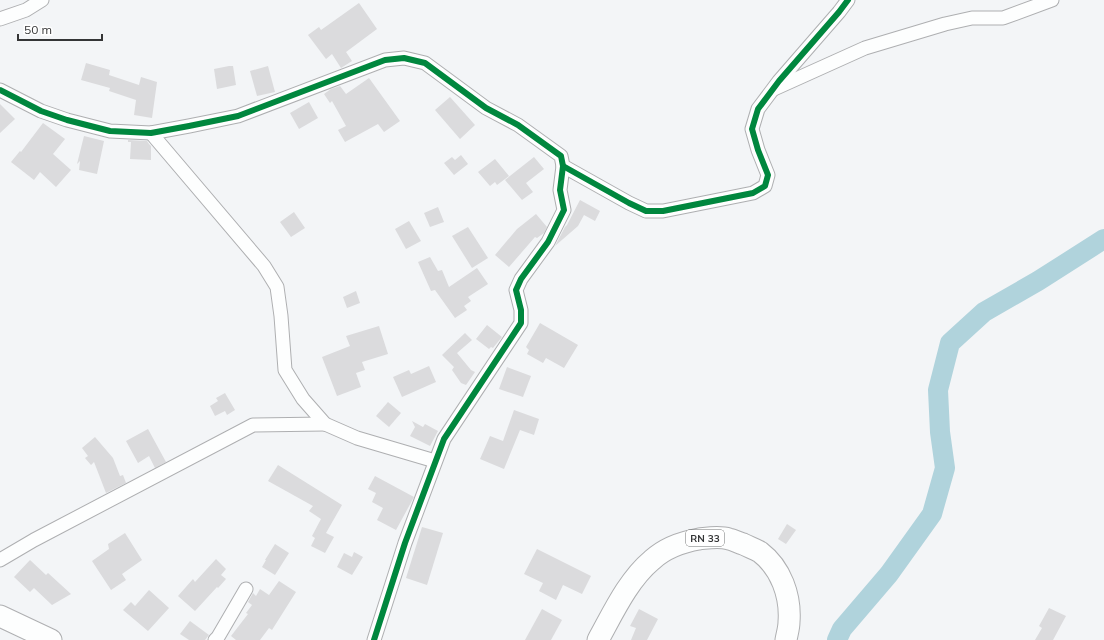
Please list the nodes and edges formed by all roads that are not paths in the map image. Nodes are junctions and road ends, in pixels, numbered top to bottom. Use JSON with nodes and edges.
{"nodes":[{"id":1,"x":42,"y":0,"type":"edge"},
{"id":2,"x":848,"y":0,"type":"edge"},
{"id":3,"x":1052,"y":0,"type":"edge"},
{"id":4,"x":0,"y":19,"type":"edge"},
{"id":5,"x":0,"y":90,"type":"edge"},
{"id":6,"x":772,"y":90,"type":"junction"},
{"id":7,"x":151,"y":132,"type":"junction"},
{"id":8,"x":563,"y":166,"type":"junction"},
{"id":9,"x":325,"y":424,"type":"junction"},
{"id":10,"x":436,"y":461,"type":"junction"},
{"id":11,"x":0,"y":560,"type":"edge"},
{"id":12,"x":246,"y":589,"type":"dead end"},
{"id":13,"x":0,"y":616,"type":"edge"},
{"id":14,"x":51,"y":640,"type":"edge"},
{"id":15,"x":215,"y":640,"type":"edge"},
{"id":16,"x":374,"y":640,"type":"edge"},
{"id":17,"x":598,"y":640,"type":"edge"},
{"id":18,"x":786,"y":640,"type":"edge"}],
"edges":[{"from":1,"to":4,"type":"street"},
{"from":2,"to":6,"type":"street"},
{"from":3,"to":6,"type":"street"},
{"from":5,"to":7,"type":"street"},
{"from":6,"to":8,"type":"street"},
{"from":7,"to":8,"type":"street"},
{"from":7,"to":9,"type":"street"},
{"from":8,"to":10,"type":"street"},
{"from":9,"to":10,"type":"street"},
{"from":9,"to":11,"type":"street"},
{"from":10,"to":16,"type":"street"},
{"from":12,"to":15,"type":"street"},
{"from":13,"to":14,"type":"main road"},
{"from":17,"to":18,"type":"main road","number":"RN 33"}]}
